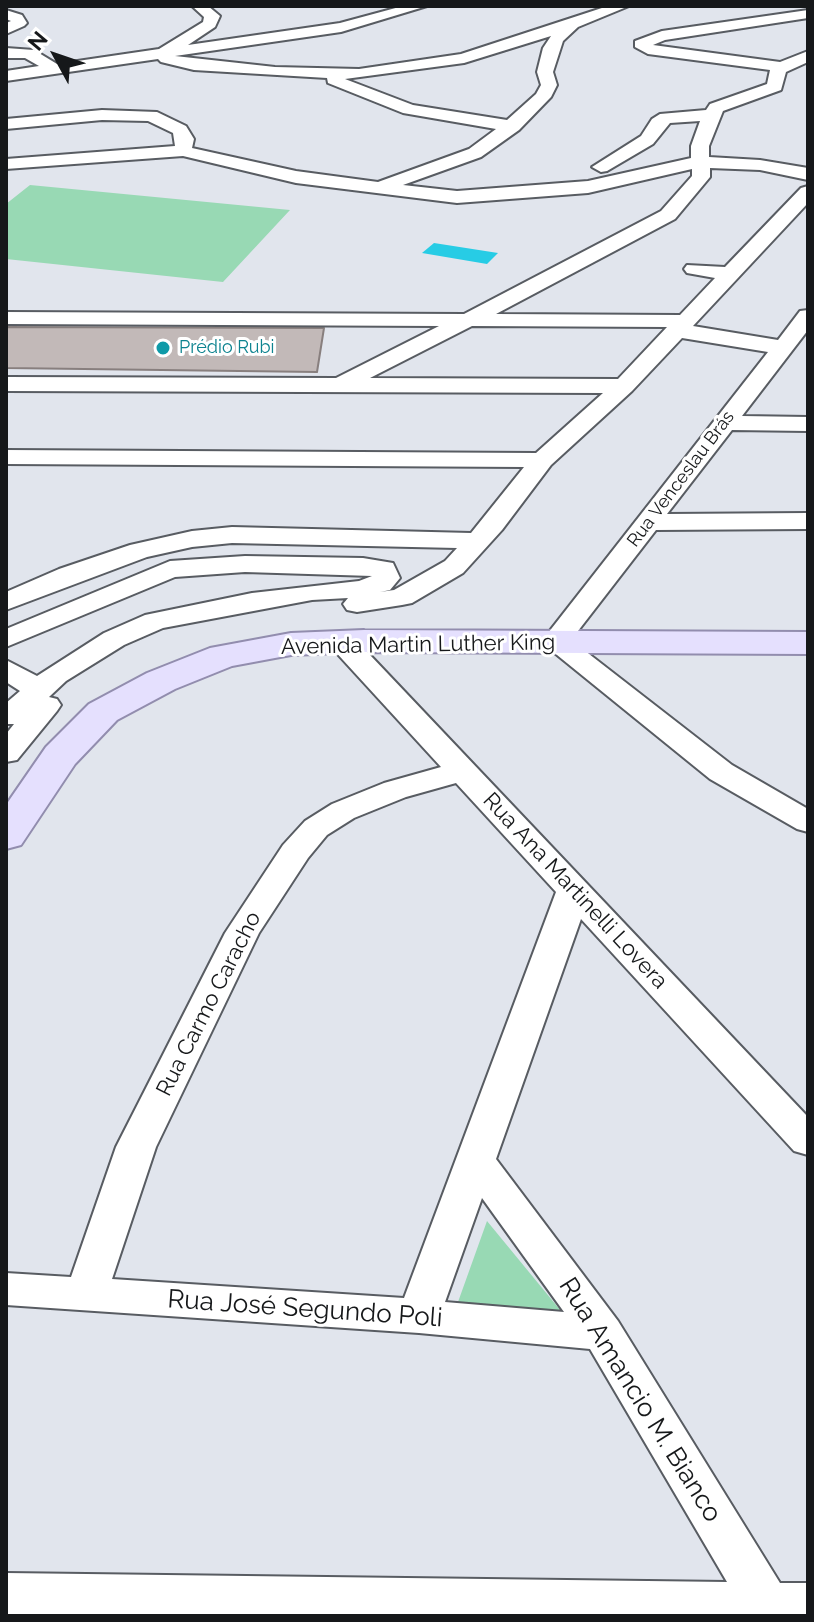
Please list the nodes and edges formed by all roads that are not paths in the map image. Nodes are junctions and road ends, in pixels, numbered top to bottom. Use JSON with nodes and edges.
{"nodes":[{"id":1,"x":199,"y":6,"type":"edge"},
{"id":2,"x":420,"y":6,"type":"edge"},
{"id":3,"x":622,"y":6,"type":"edge"},
{"id":4,"x":808,"y":14,"type":"edge"},
{"id":5,"x":573,"y":24,"type":"junction"},
{"id":6,"x":808,"y":29,"type":"edge"},
{"id":7,"x":265,"y":39,"type":"junction"},
{"id":8,"x":471,"y":39,"type":"dead end"},
{"id":9,"x":505,"y":46,"type":"junction"},
{"id":10,"x":281,"y":49,"type":"dead end"},
{"id":11,"x":6,"y":53,"type":"edge"},
{"id":12,"x":162,"y":54,"type":"junction"},
{"id":13,"x":778,"y":57,"type":"junction"},
{"id":14,"x":807,"y":59,"type":"edge"},
{"id":15,"x":54,"y":69,"type":"junction"},
{"id":16,"x":311,"y":74,"type":"junction"},
{"id":17,"x":6,"y":76,"type":"edge"},
{"id":18,"x":711,"y":115,"type":"junction"},
{"id":19,"x":6,"y":124,"type":"edge"},
{"id":20,"x":513,"y":126,"type":"junction"},
{"id":21,"x":183,"y":151,"type":"junction"},
{"id":22,"x":701,"y":162,"type":"junction"},
{"id":23,"x":6,"y":164,"type":"edge"},
{"id":24,"x":601,"y":167,"type":"dead end"},
{"id":25,"x":808,"y":174,"type":"edge"},
{"id":26,"x":379,"y":187,"type":"junction"},
{"id":27,"x":808,"y":192,"type":"edge"},
{"id":28,"x":694,"y":269,"type":"dead end"},
{"id":29,"x":730,"y":274,"type":"junction"},
{"id":30,"x":808,"y":316,"type":"edge"},
{"id":31,"x":11,"y":317,"type":"edge"},
{"id":32,"x":468,"y":320,"type":"junction"},
{"id":33,"x":681,"y":325,"type":"junction"},
{"id":34,"x":783,"y":348,"type":"junction"},
{"id":35,"x":6,"y":384,"type":"edge"},
{"id":36,"x":339,"y":385,"type":"junction"},
{"id":37,"x":624,"y":386,"type":"junction"},
{"id":38,"x":723,"y":423,"type":"junction"},
{"id":39,"x":808,"y":424,"type":"edge"},
{"id":40,"x":6,"y":457,"type":"edge"},
{"id":41,"x":542,"y":460,"type":"junction"},
{"id":42,"x":808,"y":521,"type":"edge"},
{"id":43,"x":649,"y":522,"type":"junction"},
{"id":44,"x":478,"y":541,"type":"junction"},
{"id":45,"x":6,"y":602,"type":"edge"},
{"id":46,"x":6,"y":639,"type":"edge"},
{"id":47,"x":342,"y":642,"type":"junction"},
{"id":48,"x":555,"y":642,"type":"junction"},
{"id":49,"x":808,"y":643,"type":"edge"},
{"id":50,"x":6,"y":669,"type":"edge"},
{"id":51,"x":39,"y":690,"type":"junction"},
{"id":52,"x":7,"y":716,"type":"edge"},
{"id":53,"x":6,"y":753,"type":"edge"},
{"id":54,"x":462,"y":771,"type":"junction"},
{"id":55,"x":799,"y":812,"type":"edge"},
{"id":56,"x":6,"y":836,"type":"edge"},
{"id":57,"x":574,"y":890,"type":"junction"},
{"id":58,"x":808,"y":1141,"type":"edge"},
{"id":59,"x":477,"y":1162,"type":"junction"},
{"id":60,"x":6,"y":1289,"type":"edge"},
{"id":61,"x":86,"y":1294,"type":"junction"},
{"id":62,"x":419,"y":1316,"type":"junction"},
{"id":63,"x":603,"y":1333,"type":"junction"},
{"id":64,"x":6,"y":1595,"type":"edge"},
{"id":65,"x":788,"y":1605,"type":"edge"}],
"edges":[{"from":1,"to":12,"type":"street"},
{"from":2,"to":7,"type":"street"},
{"from":3,"to":5,"type":"street"},
{"from":4,"to":13,"type":"street"},
{"from":5,"to":9,"type":"street"},
{"from":5,"to":20,"type":"street"},
{"from":6,"to":13,"type":"street"},
{"from":7,"to":10,"type":"street"},
{"from":7,"to":12,"type":"street"},
{"from":8,"to":9,"type":"street"},
{"from":9,"to":16,"type":"street"},
{"from":11,"to":15,"type":"street"},
{"from":12,"to":15,"type":"street"},
{"from":12,"to":16,"type":"street"},
{"from":13,"to":14,"type":"street"},
{"from":13,"to":18,"type":"street"},
{"from":15,"to":17,"type":"street"},
{"from":16,"to":20,"type":"street"},
{"from":18,"to":22,"type":"street"},
{"from":18,"to":24,"type":"street"},
{"from":19,"to":21,"type":"street"},
{"from":20,"to":26,"type":"street"},
{"from":21,"to":23,"type":"street"},
{"from":21,"to":26,"type":"street"},
{"from":22,"to":25,"type":"street"},
{"from":22,"to":26,"type":"street"},
{"from":22,"to":32,"type":"street"},
{"from":27,"to":29,"type":"street"},
{"from":28,"to":29,"type":"street"},
{"from":29,"to":33,"type":"street"},
{"from":30,"to":34,"type":"street","name":"Rua Venceslau Brás"},
{"from":31,"to":32,"type":"street"},
{"from":32,"to":33,"type":"street"},
{"from":32,"to":36,"type":"street"},
{"from":33,"to":34,"type":"street"},
{"from":33,"to":37,"type":"street"},
{"from":34,"to":38,"type":"street","name":"Rua Venceslau Brás"},
{"from":35,"to":36,"type":"street"},
{"from":36,"to":37,"type":"street"},
{"from":37,"to":41,"type":"street"},
{"from":38,"to":39,"type":"street"},
{"from":38,"to":43,"type":"street","name":"Rua Venceslau Brás"},
{"from":40,"to":41,"type":"street"},
{"from":41,"to":44,"type":"street"},
{"from":42,"to":43,"type":"street"},
{"from":43,"to":48,"type":"street","name":"Rua Venceslau Brás"},
{"from":44,"to":45,"type":"street"},
{"from":44,"to":53,"type":"street"},
{"from":46,"to":51,"type":"street"},
{"from":47,"to":48,"type":"main road","name":"Avenida Martin Luther King"},
{"from":47,"to":54,"type":"street","name":"Rua Ana Martinelli Lovera"},
{"from":47,"to":56,"type":"main road","name":"Avenida Martin Luther King"},
{"from":48,"to":49,"type":"main road","name":"Avenida Martin Luther King"},
{"from":48,"to":55,"type":"street"},
{"from":50,"to":51,"type":"street"},
{"from":51,"to":52,"type":"street"},
{"from":54,"to":57,"type":"street","name":"Rua Ana Martinelli Lovera"},
{"from":54,"to":61,"type":"street","name":"Rua Carmo Caracho"},
{"from":57,"to":58,"type":"street","name":"Rua Ana Martinelli Lovera"},
{"from":57,"to":59,"type":"street"},
{"from":59,"to":62,"type":"street"},
{"from":59,"to":63,"type":"street","name":"Rua Amancio M. Bianco"},
{"from":60,"to":61,"type":"street","name":"Rua José Segundo Poli"},
{"from":61,"to":62,"type":"street","name":"Rua José Segundo Poli"},
{"from":62,"to":63,"type":"street","name":"Rua José Segundo Poli"},
{"from":63,"to":65,"type":"street","name":"Rua Amancio M. Bianco"},
{"from":64,"to":65,"type":"street"}]}
